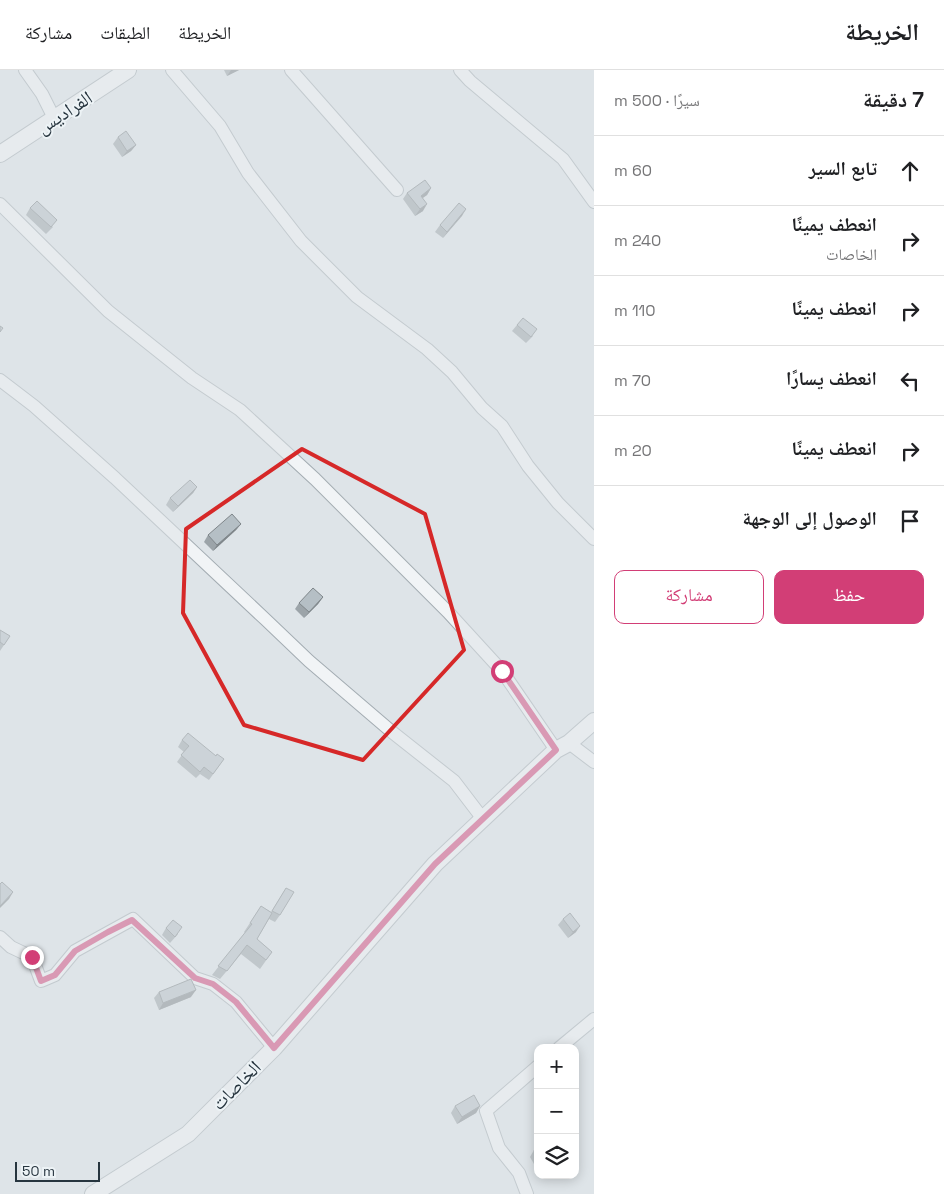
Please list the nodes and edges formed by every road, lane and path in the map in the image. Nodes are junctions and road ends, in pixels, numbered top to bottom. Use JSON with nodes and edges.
{"nodes":[{"id":1,"x":25,"y":70,"type":"edge"},
{"id":2,"x":128,"y":70,"type":"edge"},
{"id":3,"x":172,"y":70,"type":"edge"},
{"id":4,"x":291,"y":70,"type":"edge"},
{"id":5,"x":460,"y":70,"type":"edge"},
{"id":6,"x":54,"y":118,"type":"junction"},
{"id":7,"x":0,"y":154,"type":"edge"},
{"id":8,"x":397,"y":190,"type":"dead end"},
{"id":9,"x":594,"y":202,"type":"edge"},
{"id":10,"x":0,"y":204,"type":"edge"},
{"id":11,"x":0,"y":380,"type":"edge"},
{"id":12,"x":594,"y":539,"type":"edge"},
{"id":13,"x":594,"y":721,"type":"edge"},
{"id":14,"x":562,"y":747,"type":"junction"},
{"id":15,"x":594,"y":762,"type":"edge"},
{"id":16,"x":483,"y":819,"type":"junction"},
{"id":17,"x":0,"y":937,"type":"edge"},
{"id":18,"x":594,"y":1019,"type":"edge"},
{"id":19,"x":564,"y":1044,"type":"edge"},
{"id":20,"x":274,"y":1048,"type":"junction"},
{"id":21,"x":534,"y":1069,"type":"edge"},
{"id":22,"x":92,"y":1194,"type":"edge"},
{"id":23,"x":527,"y":1194,"type":"edge"}],
"edges":[{"from":1,"to":6,"type":"street"},
{"from":2,"to":6,"type":"street","name":"الفراديس"},
{"from":3,"to":12,"type":"street"},
{"from":4,"to":8,"type":"street"},
{"from":5,"to":9,"type":"street"},
{"from":6,"to":7,"type":"street","name":"الفراديس"},
{"from":10,"to":14,"type":"street"},
{"from":11,"to":16,"type":"street"},
{"from":13,"to":14,"type":"street","name":"الخاصات"},
{"from":14,"to":15,"type":"street"},
{"from":14,"to":16,"type":"street","name":"الخاصات"},
{"from":16,"to":20,"type":"street","name":"الخاصات"},
{"from":17,"to":20,"type":"street"},
{"from":18,"to":19,"type":"street"},
{"from":20,"to":22,"type":"street","name":"الخاصات"},
{"from":21,"to":23,"type":"street"}]}
